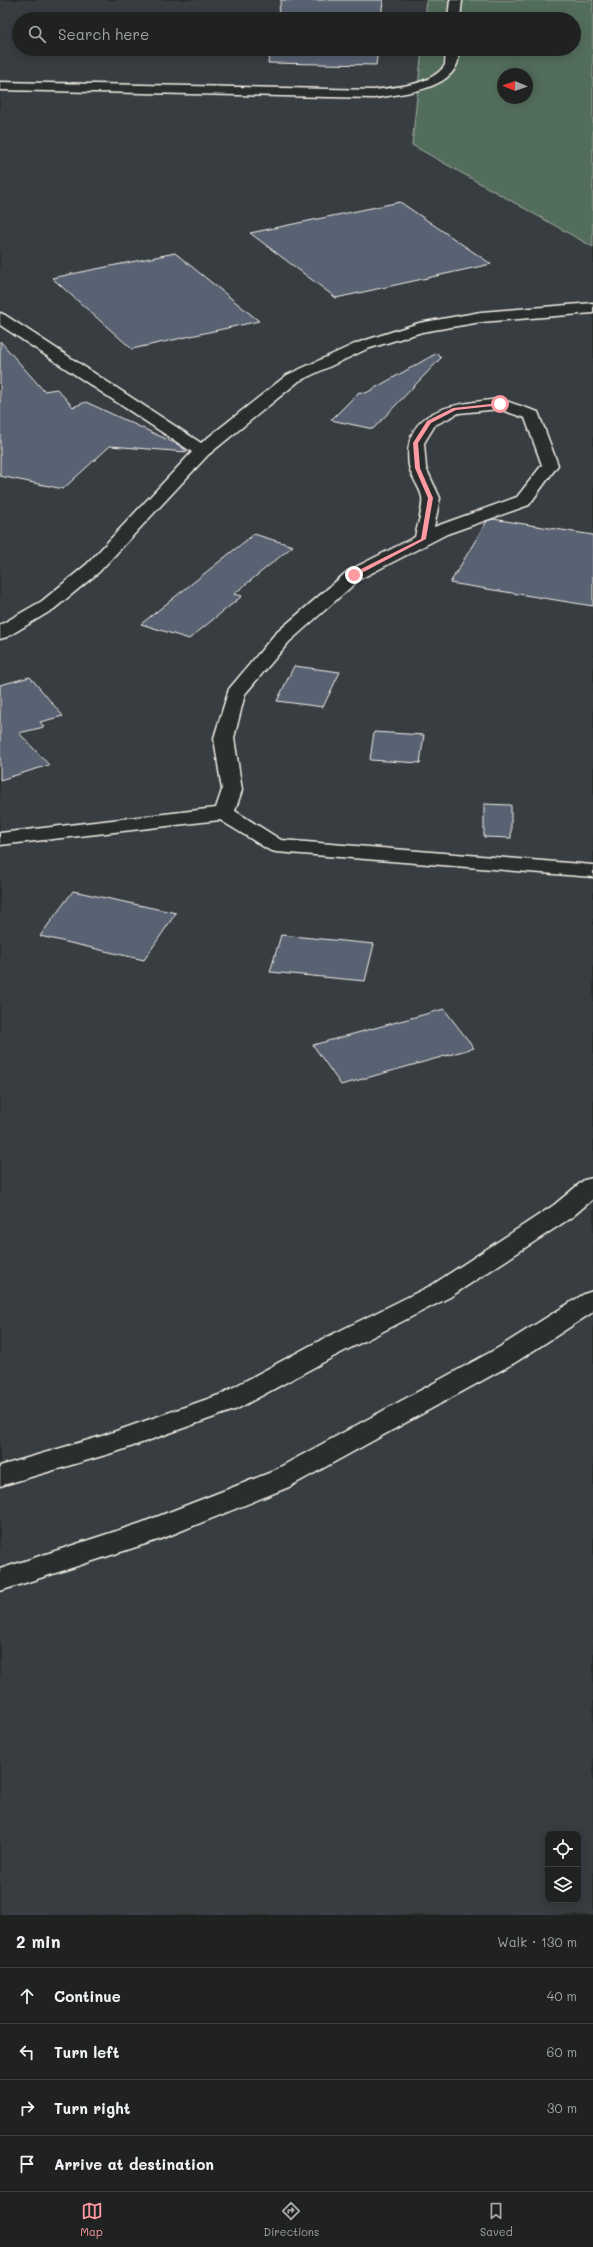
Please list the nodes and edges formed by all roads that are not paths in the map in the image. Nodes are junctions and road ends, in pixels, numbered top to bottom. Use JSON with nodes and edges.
{"nodes":[{"id":1,"x":456,"y":0,"type":"edge"},
{"id":2,"x":455,"y":12,"type":"edge"},
{"id":3,"x":452,"y":56,"type":"edge"},
{"id":4,"x":0,"y":86,"type":"edge"},
{"id":5,"x":593,"y":308,"type":"edge"},
{"id":6,"x":0,"y":318,"type":"edge"},
{"id":7,"x":202,"y":451,"type":"junction"},
{"id":8,"x":423,"y":539,"type":"junction"},
{"id":9,"x":0,"y":633,"type":"edge"},
{"id":10,"x":224,"y":813,"type":"junction"},
{"id":11,"x":0,"y":839,"type":"edge"},
{"id":12,"x":593,"y":871,"type":"edge"},
{"id":13,"x":593,"y":1186,"type":"edge"},
{"id":14,"x":593,"y":1300,"type":"edge"},
{"id":15,"x":0,"y":1476,"type":"edge"},
{"id":16,"x":0,"y":1580,"type":"edge"}],
"edges":[{"from":1,"to":2,"type":"street"},
{"from":3,"to":4,"type":"street"},
{"from":5,"to":7,"type":"street"},
{"from":6,"to":7,"type":"street"},
{"from":7,"to":9,"type":"street"},
{"from":8,"to":8,"type":"street"},
{"from":8,"to":10,"type":"street"},
{"from":10,"to":11,"type":"street"},
{"from":10,"to":12,"type":"street"},
{"from":13,"to":15,"type":"street"},
{"from":14,"to":16,"type":"street"}]}
